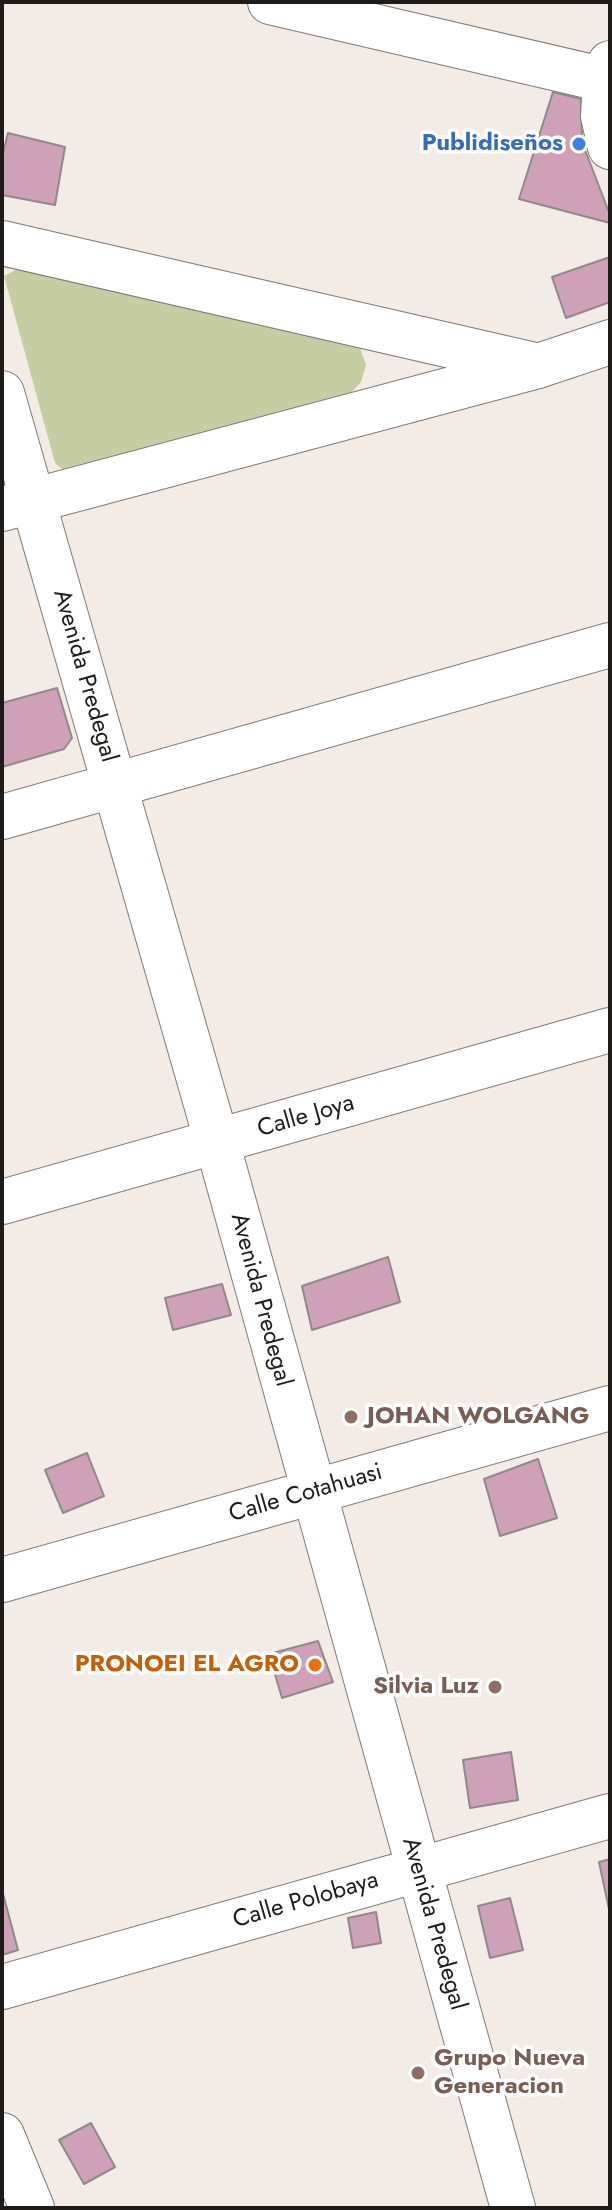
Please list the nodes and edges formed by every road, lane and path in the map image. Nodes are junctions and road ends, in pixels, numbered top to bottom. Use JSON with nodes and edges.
{"nodes":[{"id":1,"x":270,"y":2,"type":"edge"},
{"id":2,"x":608,"y":75,"type":"edge"},
{"id":3,"x":610,"y":147,"type":"edge"},
{"id":4,"x":2,"y":243,"type":"edge"},
{"id":5,"x":610,"y":342,"type":"edge"},
{"id":6,"x":538,"y":366,"type":"junction"},
{"id":7,"x":2,"y":393,"type":"edge"},
{"id":8,"x":18,"y":505,"type":"edge"},
{"id":9,"x":610,"y":645,"type":"edge"},
{"id":10,"x":115,"y":787,"type":"junction"},
{"id":11,"x":2,"y":817,"type":"edge"},
{"id":12,"x":610,"y":1030,"type":"edge"},
{"id":13,"x":217,"y":1142,"type":"junction"},
{"id":14,"x":2,"y":1202,"type":"edge"},
{"id":15,"x":610,"y":1408,"type":"edge"},
{"id":16,"x":313,"y":1492,"type":"junction"},
{"id":17,"x":2,"y":1580,"type":"edge"},
{"id":18,"x":610,"y":1816,"type":"edge"},
{"id":19,"x":417,"y":1869,"type":"junction"},
{"id":20,"x":2,"y":1987,"type":"edge"},
{"id":21,"x":2,"y":2135,"type":"edge"},
{"id":22,"x":32,"y":2208,"type":"edge"},
{"id":23,"x":513,"y":2208,"type":"edge"}],
"edges":[{"from":1,"to":2,"type":"street"},
{"from":2,"to":3,"type":"street"},
{"from":4,"to":6,"type":"street"},
{"from":5,"to":6,"type":"street"},
{"from":6,"to":8,"type":"street"},
{"from":7,"to":8,"type":"street","name":"Avenida Predegal"},
{"from":8,"to":10,"type":"street","name":"Avenida Predegal"},
{"from":9,"to":10,"type":"street"},
{"from":10,"to":11,"type":"street"},
{"from":10,"to":13,"type":"street","name":"Avenida Predegal"},
{"from":12,"to":13,"type":"street","name":"Calle Joya"},
{"from":13,"to":14,"type":"street","name":"Calle Joya"},
{"from":13,"to":16,"type":"street","name":"Avenida Predegal"},
{"from":15,"to":16,"type":"street","name":"Calle Cotahuasi"},
{"from":16,"to":17,"type":"street","name":"Calle Cotahuasi"},
{"from":16,"to":19,"type":"street","name":"Avenida Predegal"},
{"from":18,"to":19,"type":"street","name":"Calle Polobaya"},
{"from":19,"to":20,"type":"street","name":"Calle Polobaya"},
{"from":19,"to":23,"type":"street","name":"Avenida Predegal"},
{"from":21,"to":22,"type":"street"}]}
